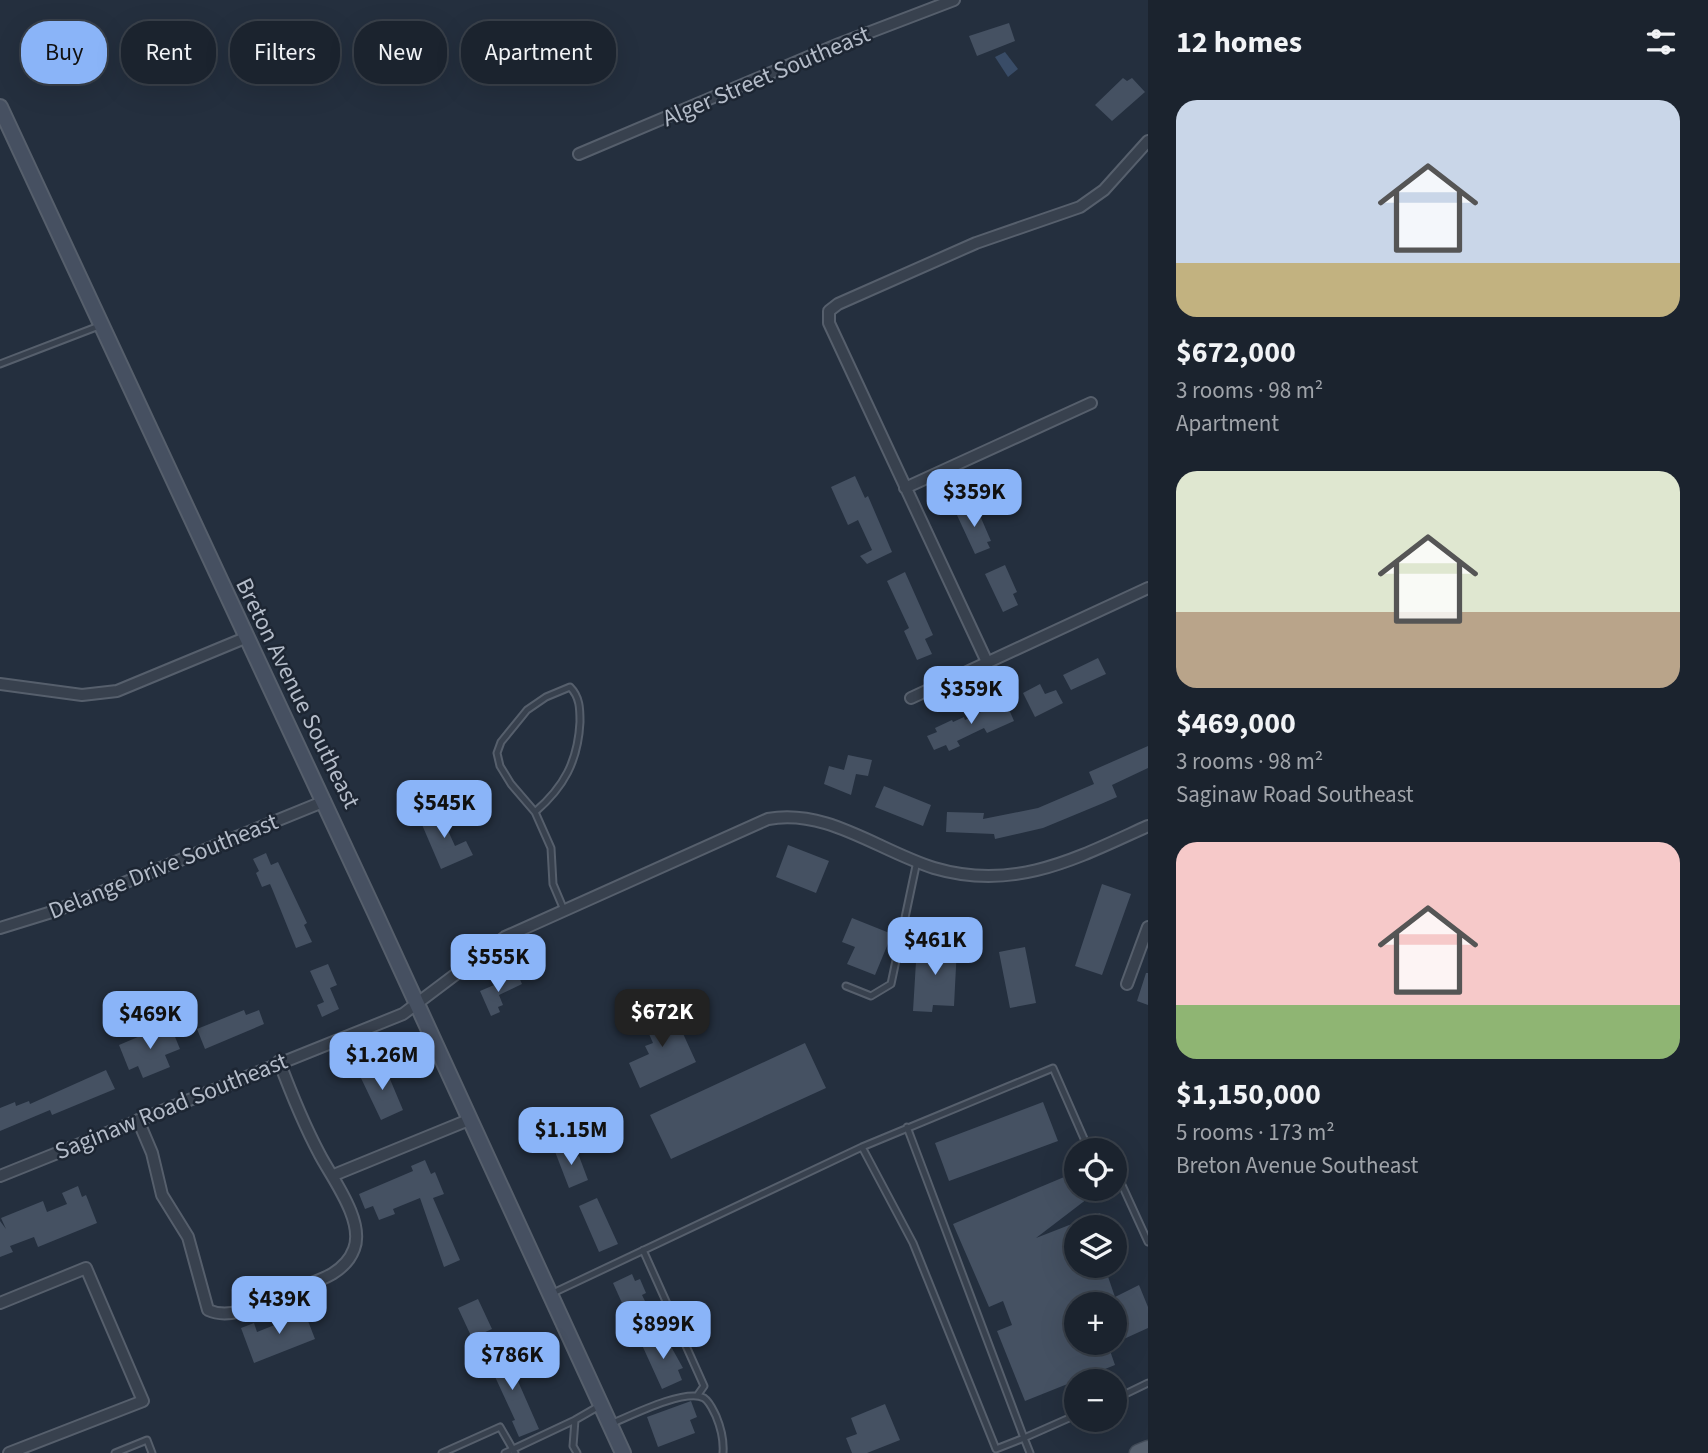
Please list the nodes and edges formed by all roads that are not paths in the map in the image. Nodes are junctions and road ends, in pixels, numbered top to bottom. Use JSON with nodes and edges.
{"nodes":[{"id":1,"x":954,"y":0,"type":"edge"},
{"id":2,"x":0,"y":107,"type":"edge"},
{"id":3,"x":1148,"y":141,"type":"edge"},
{"id":4,"x":579,"y":154,"type":"dead end"},
{"id":5,"x":102,"y":325,"type":"junction"},
{"id":6,"x":0,"y":363,"type":"edge"},
{"id":7,"x":1091,"y":403,"type":"dead end"},
{"id":8,"x":905,"y":488,"type":"junction"},
{"id":9,"x":1148,"y":588,"type":"edge"},
{"id":10,"x":245,"y":638,"type":"junction"},
{"id":11,"x":987,"y":662,"type":"junction"},
{"id":12,"x":0,"y":684,"type":"edge"},
{"id":13,"x":911,"y":698,"type":"dead end"},
{"id":14,"x":325,"y":801,"type":"junction"},
{"id":15,"x":535,"y":812,"type":"junction"},
{"id":16,"x":1148,"y":826,"type":"edge"},
{"id":17,"x":917,"y":861,"type":"junction"},
{"id":18,"x":564,"y":910,"type":"junction"},
{"id":19,"x":1148,"y":927,"type":"edge"},
{"id":20,"x":0,"y":928,"type":"edge"},
{"id":21,"x":1127,"y":985,"type":"dead end"},
{"id":22,"x":846,"y":986,"type":"dead end"},
{"id":23,"x":418,"y":1003,"type":"junction"},
{"id":24,"x":279,"y":1061,"type":"junction"},
{"id":25,"x":471,"y":1119,"type":"junction"},
{"id":26,"x":138,"y":1120,"type":"junction"},
{"id":27,"x":907,"y":1127,"type":"junction"},
{"id":28,"x":1084,"y":1138,"type":"edge"},
{"id":29,"x":862,"y":1147,"type":"junction"},
{"id":30,"x":334,"y":1175,"type":"junction"},
{"id":31,"x":0,"y":1176,"type":"edge"},
{"id":32,"x":1127,"y":1196,"type":"edge"},
{"id":33,"x":1148,"y":1242,"type":"edge"},
{"id":34,"x":643,"y":1250,"type":"junction"},
{"id":35,"x":550,"y":1294,"type":"junction"},
{"id":36,"x":0,"y":1303,"type":"edge"},
{"id":37,"x":1148,"y":1383,"type":"edge"},
{"id":38,"x":1127,"y":1393,"type":"edge"},
{"id":39,"x":697,"y":1396,"type":"junction"},
{"id":40,"x":601,"y":1405,"type":"junction"},
{"id":41,"x":575,"y":1420,"type":"junction"},
{"id":42,"x":1064,"y":1420,"type":"edge"},
{"id":43,"x":610,"y":1424,"type":"junction"},
{"id":44,"x":1024,"y":1438,"type":"junction"},
{"id":45,"x":1148,"y":1449,"type":"edge"},
{"id":46,"x":514,"y":1451,"type":"edge"},
{"id":47,"x":9,"y":1453,"type":"edge"},
{"id":48,"x":115,"y":1453,"type":"edge"},
{"id":49,"x":152,"y":1453,"type":"edge"},
{"id":50,"x":442,"y":1453,"type":"edge"},
{"id":51,"x":505,"y":1453,"type":"edge"},
{"id":52,"x":577,"y":1453,"type":"edge"},
{"id":53,"x":623,"y":1453,"type":"edge"},
{"id":54,"x":723,"y":1453,"type":"edge"},
{"id":55,"x":1030,"y":1453,"type":"edge"},
{"id":56,"x":1138,"y":1453,"type":"edge"}],
"edges":[{"from":1,"to":4,"type":"street","name":"Alger Street Southeast"},
{"from":2,"to":5,"type":"main road","name":"Breton Avenue Southeast"},
{"from":3,"to":8,"type":"street"},
{"from":5,"to":6,"type":"lane"},
{"from":5,"to":10,"type":"main road","name":"Breton Avenue Southeast"},
{"from":7,"to":8,"type":"street"},
{"from":8,"to":11,"type":"street"},
{"from":9,"to":11,"type":"street"},
{"from":10,"to":12,"type":"street"},
{"from":10,"to":14,"type":"main road","name":"Breton Avenue Southeast"},
{"from":11,"to":13,"type":"street"},
{"from":14,"to":20,"type":"street","name":"Delange Drive Southeast"},
{"from":14,"to":23,"type":"main road","name":"Breton Avenue Southeast"},
{"from":15,"to":15,"type":"lane"},
{"from":15,"to":18,"type":"lane"},
{"from":16,"to":17,"type":"street","name":"Saginaw Road Southeast"},
{"from":17,"to":18,"type":"street","name":"Saginaw Road Southeast"},
{"from":17,"to":22,"type":"lane"},
{"from":18,"to":23,"type":"street","name":"Saginaw Road Southeast"},
{"from":19,"to":21,"type":"street"},
{"from":23,"to":24,"type":"street","name":"Saginaw Road Southeast"},
{"from":23,"to":25,"type":"main road","name":"Breton Avenue Southeast"},
{"from":24,"to":26,"type":"street","name":"Saginaw Road Southeast"},
{"from":24,"to":30,"type":"street"},
{"from":25,"to":30,"type":"street"},
{"from":25,"to":35,"type":"main road","name":"Breton Avenue Southeast"},
{"from":26,"to":30,"type":"street"},
{"from":26,"to":31,"type":"street","name":"Saginaw Road Southeast"},
{"from":27,"to":28,"type":"lane"},
{"from":27,"to":29,"type":"lane"},
{"from":27,"to":44,"type":"lane"},
{"from":29,"to":34,"type":"lane"},
{"from":29,"to":44,"type":"lane"},
{"from":32,"to":33,"type":"lane"},
{"from":34,"to":35,"type":"lane"},
{"from":34,"to":39,"type":"lane"},
{"from":35,"to":40,"type":"main road","name":"Breton Avenue Southeast"},
{"from":36,"to":47,"type":"street"},
{"from":37,"to":38,"type":"lane"},
{"from":39,"to":43,"type":"lane"},
{"from":39,"to":54,"type":"lane"},
{"from":40,"to":41,"type":"lane"},
{"from":40,"to":43,"type":"main road","name":"Breton Avenue Southeast"},
{"from":41,"to":46,"type":"lane"},
{"from":41,"to":52,"type":"lane"},
{"from":42,"to":44,"type":"lane"},
{"from":43,"to":53,"type":"main road","name":"Breton Avenue Southeast"},
{"from":44,"to":55,"type":"lane"},
{"from":45,"to":56,"type":"main road"},
{"from":46,"to":50,"type":"lane"},
{"from":46,"to":51,"type":"lane"},
{"from":48,"to":49,"type":"lane"}]}
